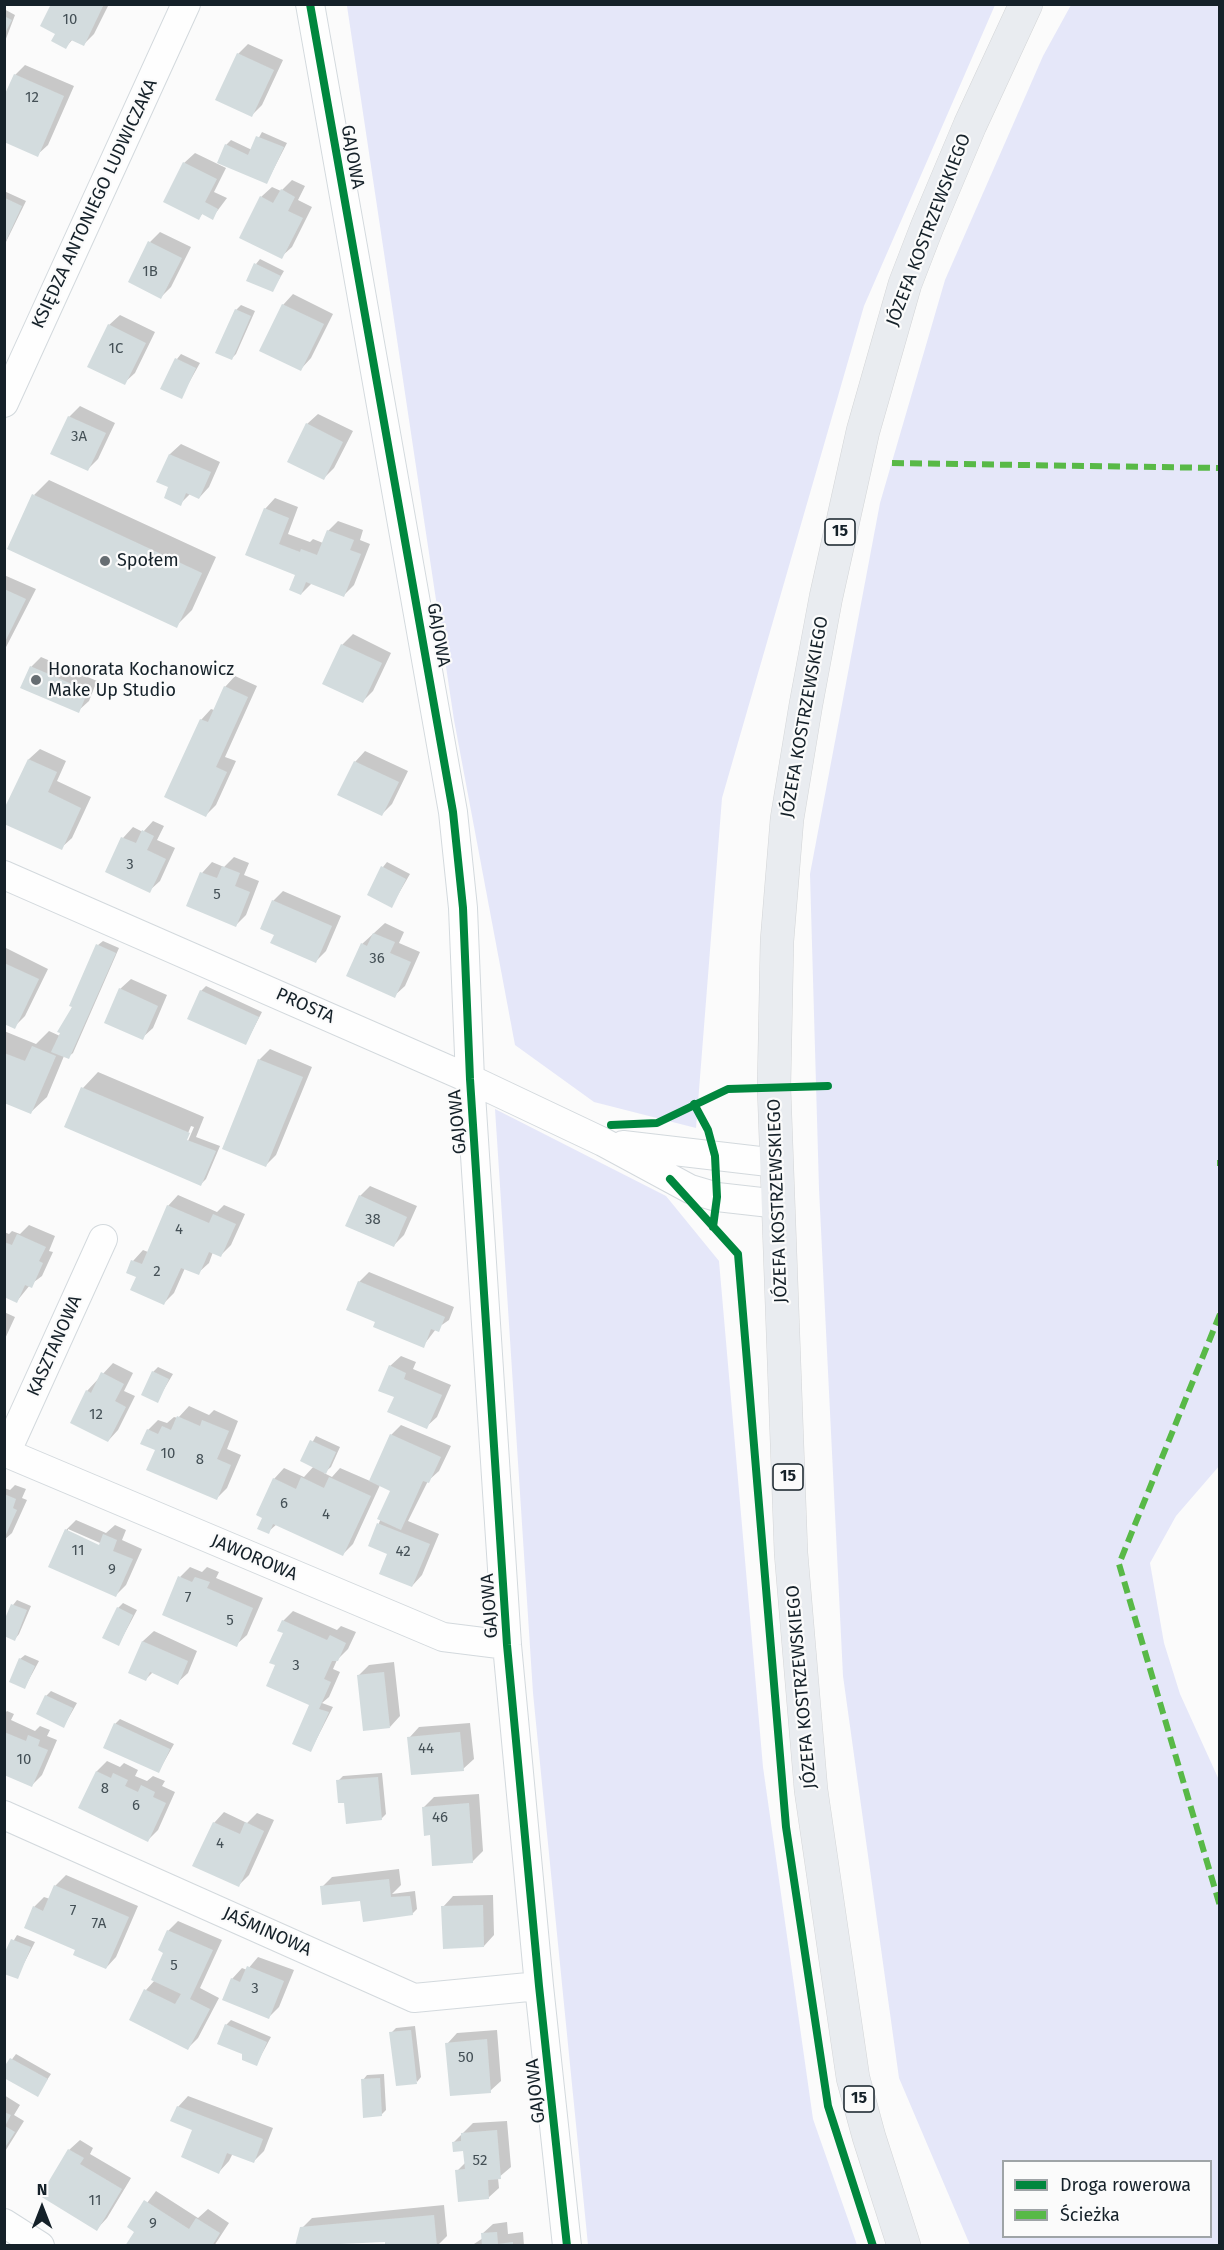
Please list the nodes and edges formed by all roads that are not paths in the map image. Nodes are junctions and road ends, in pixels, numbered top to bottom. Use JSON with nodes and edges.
{"nodes":[{"id":1,"x":186,"y":4,"type":"edge"},
{"id":2,"x":310,"y":4,"type":"edge"},
{"id":3,"x":1026,"y":4,"type":"edge"},
{"id":4,"x":6,"y":395,"type":"edge"},
{"id":5,"x":4,"y":875,"type":"edge"},
{"id":6,"x":470,"y":1079,"type":"junction"},
{"id":7,"x":603,"y":1142,"type":"junction"},
{"id":8,"x":777,"y":1163,"type":"junction"},
{"id":9,"x":778,"y":1204,"type":"junction"},
{"id":10,"x":103,"y":1239,"type":"dead end"},
{"id":11,"x":5,"y":1453,"type":"edge"},
{"id":12,"x":507,"y":1646,"type":"junction"},
{"id":13,"x":4,"y":1815,"type":"edge"},
{"id":14,"x":539,"y":1986,"type":"junction"},
{"id":15,"x":4,"y":2223,"type":"edge"},
{"id":16,"x":40,"y":2246,"type":"edge"},
{"id":17,"x":567,"y":2246,"type":"edge"},
{"id":18,"x":904,"y":2246,"type":"edge"}],
"edges":[{"from":1,"to":4,"type":"street","name":"KSIĘDZA ANTONIEGO LUDWICZAKA"},
{"from":2,"to":6,"type":"street","name":"GAJOWA"},
{"from":3,"to":8,"type":"main road","name":"JÓZEFA KOSTRZEWSKIEGO","number":"15"},
{"from":5,"to":6,"type":"street","name":"PROSTA"},
{"from":6,"to":7,"type":"street","name":"PROSTA"},
{"from":6,"to":12,"type":"street","name":"GAJOWA"},
{"from":7,"to":8,"type":"street","name":"PROSTA"},
{"from":7,"to":9,"type":"street","name":"PROSTA"},
{"from":8,"to":9,"type":"main road","name":"JÓZEFA KOSTRZEWSKIEGO","number":"15"},
{"from":9,"to":18,"type":"main road","name":"JÓZEFA KOSTRZEWSKIEGO","number":"15"},
{"from":10,"to":11,"type":"street","name":"KASZTANOWA"},
{"from":11,"to":12,"type":"street","name":"JAWOROWA"},
{"from":12,"to":14,"type":"street","name":"GAJOWA"},
{"from":13,"to":14,"type":"street","name":"JAŚMINOWA"},
{"from":14,"to":17,"type":"street","name":"GAJOWA"},
{"from":15,"to":16,"type":"street"}]}
